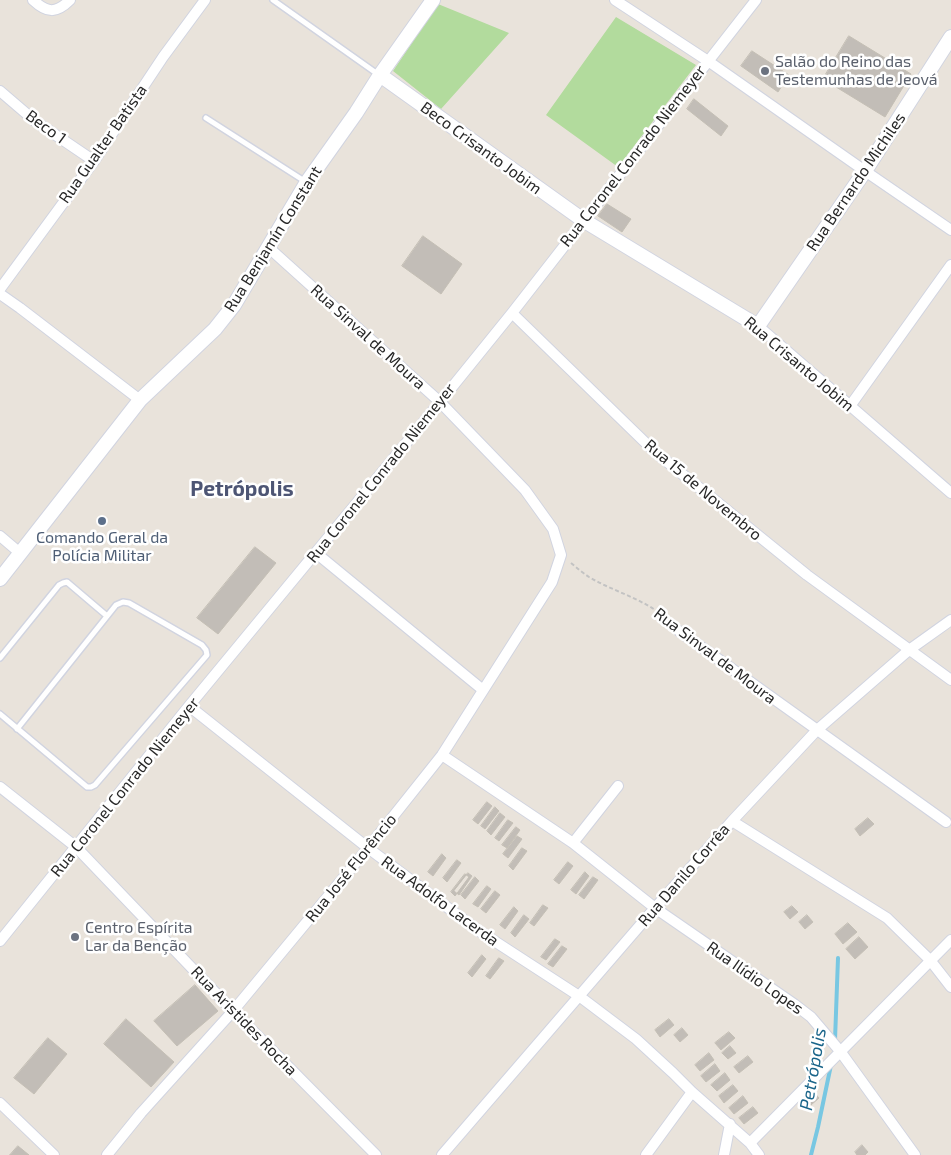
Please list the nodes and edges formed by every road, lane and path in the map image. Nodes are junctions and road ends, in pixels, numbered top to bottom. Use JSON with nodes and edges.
{"nodes":[{"id":1,"x":33,"y":0,"type":"edge"},
{"id":2,"x":70,"y":0,"type":"edge"},
{"id":3,"x":205,"y":0,"type":"edge"},
{"id":4,"x":273,"y":0,"type":"edge"},
{"id":5,"x":433,"y":0,"type":"edge"},
{"id":6,"x":615,"y":0,"type":"edge"},
{"id":7,"x":756,"y":0,"type":"edge"},
{"id":8,"x":951,"y":37,"type":"edge"},
{"id":9,"x":708,"y":61,"type":"junction"},
{"id":10,"x":380,"y":75,"type":"junction"},
{"id":11,"x":0,"y":91,"type":"edge"},
{"id":12,"x":206,"y":118,"type":"dead end"},
{"id":13,"x":94,"y":161,"type":"junction"},
{"id":14,"x":864,"y":171,"type":"junction"},
{"id":15,"x":307,"y":182,"type":"junction"},
{"id":16,"x":583,"y":220,"type":"junction"},
{"id":17,"x":951,"y":230,"type":"edge"},
{"id":18,"x":268,"y":247,"type":"junction"},
{"id":19,"x":951,"y":265,"type":"edge"},
{"id":20,"x":0,"y":289,"type":"edge"},
{"id":21,"x":0,"y":294,"type":"edge"},
{"id":22,"x":512,"y":313,"type":"junction"},
{"id":23,"x":758,"y":326,"type":"junction"},
{"id":24,"x":140,"y":400,"type":"junction"},
{"id":25,"x":440,"y":402,"type":"junction"},
{"id":26,"x":850,"y":406,"type":"junction"},
{"id":27,"x":951,"y":493,"type":"edge"},
{"id":28,"x":0,"y":536,"type":"edge"},
{"id":29,"x":20,"y":553,"type":"junction"},
{"id":30,"x":316,"y":553,"type":"junction"},
{"id":31,"x":561,"y":555,"type":"junction"},
{"id":32,"x":0,"y":579,"type":"edge"},
{"id":33,"x":107,"y":616,"type":"junction"},
{"id":34,"x":951,"y":620,"type":"edge"},
{"id":35,"x":679,"y":631,"type":"joint"},
{"id":36,"x":908,"y":650,"type":"junction"},
{"id":37,"x":0,"y":658,"type":"edge"},
{"id":38,"x":951,"y":680,"type":"edge"},
{"id":39,"x":483,"y":690,"type":"junction"},
{"id":40,"x":189,"y":706,"type":"junction"},
{"id":41,"x":0,"y":714,"type":"edge"},
{"id":42,"x":17,"y":729,"type":"junction"},
{"id":43,"x":817,"y":730,"type":"junction"},
{"id":44,"x":442,"y":755,"type":"junction"},
{"id":45,"x":618,"y":786,"type":"dead end"},
{"id":46,"x":0,"y":787,"type":"edge"},
{"id":47,"x":732,"y":821,"type":"junction"},
{"id":48,"x":946,"y":822,"type":"dead end"},
{"id":49,"x":573,"y":843,"type":"junction"},
{"id":50,"x":76,"y":847,"type":"junction"},
{"id":51,"x":368,"y":848,"type":"junction"},
{"id":52,"x":655,"y":908,"type":"junction"},
{"id":53,"x":951,"y":940,"type":"edge"},
{"id":54,"x":0,"y":941,"type":"edge"},
{"id":55,"x":930,"y":960,"type":"junction"},
{"id":56,"x":951,"y":987,"type":"edge"},
{"id":57,"x":579,"y":996,"type":"junction"},
{"id":58,"x":234,"y":1011,"type":"junction"},
{"id":59,"x":840,"y":1051,"type":"junction"},
{"id":60,"x":692,"y":1092,"type":"junction"},
{"id":61,"x":0,"y":1103,"type":"edge"},
{"id":62,"x":730,"y":1124,"type":"junction"},
{"id":63,"x":750,"y":1143,"type":"junction"},
{"id":64,"x":54,"y":1155,"type":"edge"},
{"id":65,"x":106,"y":1155,"type":"edge"},
{"id":66,"x":376,"y":1155,"type":"edge"},
{"id":67,"x":442,"y":1155,"type":"edge"},
{"id":68,"x":646,"y":1155,"type":"edge"},
{"id":69,"x":724,"y":1155,"type":"edge"},
{"id":70,"x":759,"y":1155,"type":"edge"},
{"id":71,"x":915,"y":1155,"type":"edge"}],
"edges":[{"from":1,"to":2,"type":"street"},
{"from":3,"to":13,"type":"street","name":"Rua Gualter Batista"},
{"from":4,"to":10,"type":"lane"},
{"from":5,"to":10,"type":"street","name":"Rua Benjamín Constant"},
{"from":6,"to":9,"type":"street"},
{"from":7,"to":9,"type":"street","name":"Rua Coronel Conrado Niemeyer"},
{"from":8,"to":14,"type":"street","name":"Rua Bernardo Michiles"},
{"from":9,"to":14,"type":"street"},
{"from":9,"to":16,"type":"street","name":"Rua Coronel Conrado Niemeyer"},
{"from":10,"to":15,"type":"street","name":"Rua Benjamín Constant"},
{"from":10,"to":16,"type":"street","name":"Beco Crisanto Jobim"},
{"from":11,"to":13,"type":"street","name":"Beco 1"},
{"from":12,"to":15,"type":"lane"},
{"from":13,"to":20,"type":"street","name":"Rua Gualter Batista"},
{"from":14,"to":17,"type":"street"},
{"from":14,"to":23,"type":"street","name":"Rua Bernardo Michiles"},
{"from":15,"to":18,"type":"street","name":"Rua Benjamín Constant"},
{"from":16,"to":22,"type":"street","name":"Rua Coronel Conrado Niemeyer"},
{"from":16,"to":23,"type":"street","name":"Rua Crisanto Jobim"},
{"from":18,"to":24,"type":"street","name":"Rua Benjamín Constant"},
{"from":18,"to":25,"type":"street","name":"Rua Sinval de Moura"},
{"from":19,"to":26,"type":"street"},
{"from":21,"to":24,"type":"street"},
{"from":22,"to":25,"type":"street","name":"Rua Coronel Conrado Niemeyer"},
{"from":22,"to":36,"type":"street","name":"Rua 15 de Novembro"},
{"from":23,"to":26,"type":"street","name":"Rua Crisanto Jobim"},
{"from":24,"to":29,"type":"street","name":"Rua Benjamín Constant"},
{"from":25,"to":30,"type":"street","name":"Rua Coronel Conrado Niemeyer"},
{"from":25,"to":31,"type":"street","name":"Rua Sinval de Moura"},
{"from":26,"to":27,"type":"street","name":"Rua Crisanto Jobim"},
{"from":28,"to":29,"type":"street"},
{"from":29,"to":32,"type":"street","name":"Rua Benjamín Constant"},
{"from":30,"to":39,"type":"street"},
{"from":30,"to":40,"type":"street","name":"Rua Coronel Conrado Niemeyer"},
{"from":31,"to":35,"type":"path","name":"Rua Sinval de Moura"},
{"from":31,"to":39,"type":"street","name":"Rua José Florêncio"},
{"from":33,"to":37,"type":"lane"},
{"from":33,"to":42,"type":"lane"},
{"from":33,"to":42,"type":"lane"},
{"from":34,"to":36,"type":"street","name":"Rua Danilo Corrêa"},
{"from":35,"to":43,"type":"street","name":"Rua Sinval de Moura"},
{"from":36,"to":38,"type":"street","name":"Rua 15 de Novembro"},
{"from":36,"to":43,"type":"street","name":"Rua Danilo Corrêa"},
{"from":39,"to":44,"type":"street","name":"Rua José Florêncio"},
{"from":40,"to":50,"type":"street","name":"Rua Coronel Conrado Niemeyer"},
{"from":40,"to":51,"type":"street","name":"Rua Adolfo Lacerda"},
{"from":41,"to":42,"type":"lane"},
{"from":43,"to":47,"type":"street","name":"Rua Danilo Corrêa"},
{"from":43,"to":48,"type":"street","name":"Rua Sinval de Moura"},
{"from":44,"to":49,"type":"street","name":"Rua Ilídio Lopes"},
{"from":44,"to":51,"type":"street","name":"Rua José Florêncio"},
{"from":45,"to":49,"type":"street"},
{"from":46,"to":50,"type":"street","name":"Rua Aristides Rocha"},
{"from":47,"to":52,"type":"street","name":"Rua Danilo Corrêa"},
{"from":47,"to":55,"type":"street"},
{"from":49,"to":52,"type":"street","name":"Rua Ilídio Lopes"},
{"from":50,"to":54,"type":"street","name":"Rua Coronel Conrado Niemeyer"},
{"from":50,"to":58,"type":"street","name":"Rua Aristides Rocha"},
{"from":51,"to":57,"type":"street","name":"Rua Adolfo Lacerda"},
{"from":51,"to":58,"type":"street","name":"Rua José Florêncio"},
{"from":52,"to":57,"type":"street","name":"Rua Danilo Corrêa"},
{"from":52,"to":59,"type":"street","name":"Rua Ilídio Lopes"},
{"from":53,"to":55,"type":"street"},
{"from":55,"to":56,"type":"street"},
{"from":55,"to":59,"type":"street"},
{"from":57,"to":60,"type":"street","name":"Rua Adolfo Lacerda"},
{"from":57,"to":67,"type":"street","name":"Rua Danilo Corrêa"},
{"from":58,"to":65,"type":"street","name":"Rua José Florêncio"},
{"from":58,"to":66,"type":"street","name":"Rua Aristides Rocha"},
{"from":59,"to":63,"type":"street"},
{"from":59,"to":71,"type":"street","name":"Rua Ilídio Lopes"},
{"from":60,"to":62,"type":"street","name":"Rua Adolfo Lacerda"},
{"from":60,"to":68,"type":"street"},
{"from":61,"to":64,"type":"street"},
{"from":62,"to":63,"type":"street","name":"Rua Adolfo Lacerda"},
{"from":62,"to":69,"type":"street"},
{"from":63,"to":70,"type":"street","name":"Rua Adolfo Lacerda"}]}
